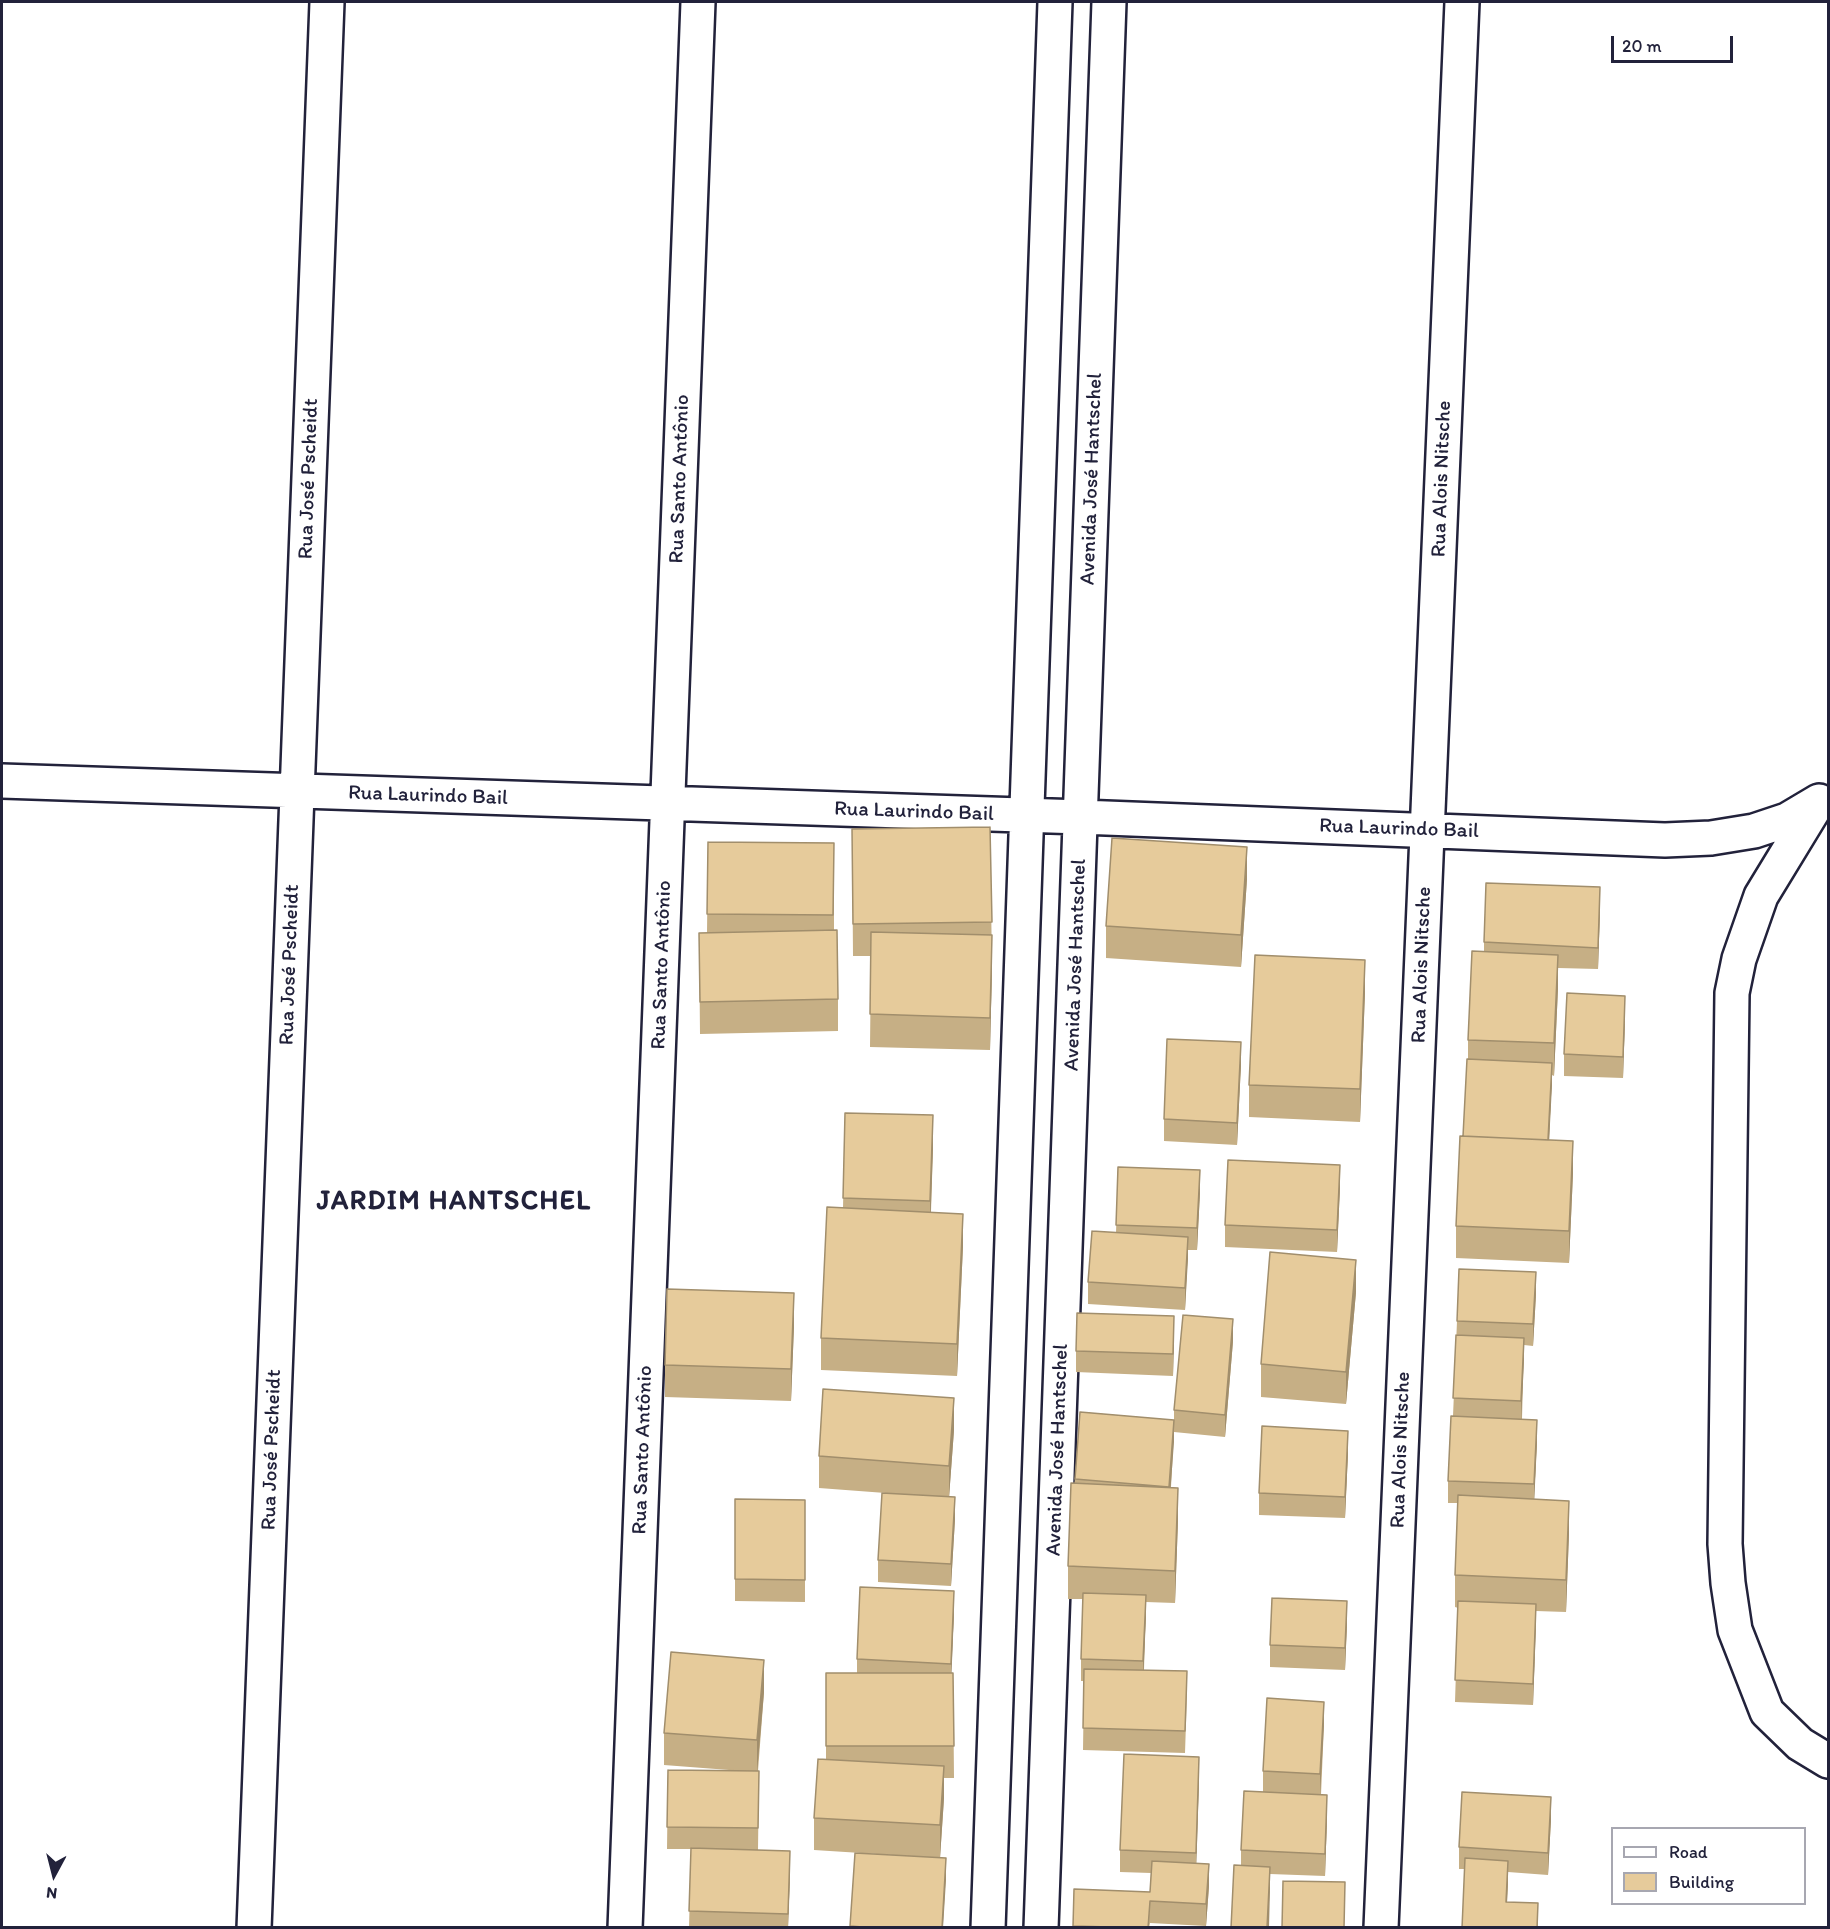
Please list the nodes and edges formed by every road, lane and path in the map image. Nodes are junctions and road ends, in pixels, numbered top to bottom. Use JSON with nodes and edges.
{"nodes":[{"id":1,"x":327,"y":2,"type":"edge"},
{"id":2,"x":698,"y":2,"type":"edge"},
{"id":3,"x":1055,"y":2,"type":"edge"},
{"id":4,"x":1109,"y":2,"type":"edge"},
{"id":5,"x":1462,"y":2,"type":"edge"},
{"id":6,"x":2,"y":781,"type":"edge"},
{"id":7,"x":297,"y":792,"type":"junction"},
{"id":8,"x":1823,"y":794,"type":"edge"},
{"id":9,"x":668,"y":804,"type":"junction"},
{"id":10,"x":1026,"y":816,"type":"junction"},
{"id":11,"x":1081,"y":817,"type":"junction"},
{"id":12,"x":1427,"y":830,"type":"junction"},
{"id":13,"x":1828,"y":1761,"type":"edge"},
{"id":14,"x":254,"y":1928,"type":"edge"},
{"id":15,"x":625,"y":1928,"type":"edge"},
{"id":16,"x":988,"y":1928,"type":"edge"},
{"id":17,"x":1041,"y":1928,"type":"edge"},
{"id":18,"x":1381,"y":1928,"type":"edge"}],
"edges":[{"from":1,"to":7,"type":"street","name":"Rua José Pscheidt"},
{"from":2,"to":9,"type":"street","name":"Rua Santo Antônio"},
{"from":3,"to":10,"type":"street"},
{"from":4,"to":11,"type":"street","name":"Avenida José Hantschel"},
{"from":5,"to":12,"type":"street","name":"Rua Alois Nitsche"},
{"from":6,"to":7,"type":"street","name":"Rua Laurindo Bail"},
{"from":7,"to":9,"type":"street","name":"Rua Laurindo Bail"},
{"from":7,"to":14,"type":"street","name":"Rua José Pscheidt"},
{"from":8,"to":12,"type":"street","name":"Rua Laurindo Bail"},
{"from":8,"to":13,"type":"street"},
{"from":9,"to":10,"type":"street","name":"Rua Laurindo Bail"},
{"from":9,"to":15,"type":"street","name":"Rua Santo Antônio"},
{"from":10,"to":11,"type":"street","name":"Rua Laurindo Bail"},
{"from":10,"to":16,"type":"street"},
{"from":11,"to":12,"type":"street","name":"Rua Laurindo Bail"},
{"from":11,"to":17,"type":"street","name":"Avenida José Hantschel"},
{"from":12,"to":18,"type":"street","name":"Rua Alois Nitsche"}]}
